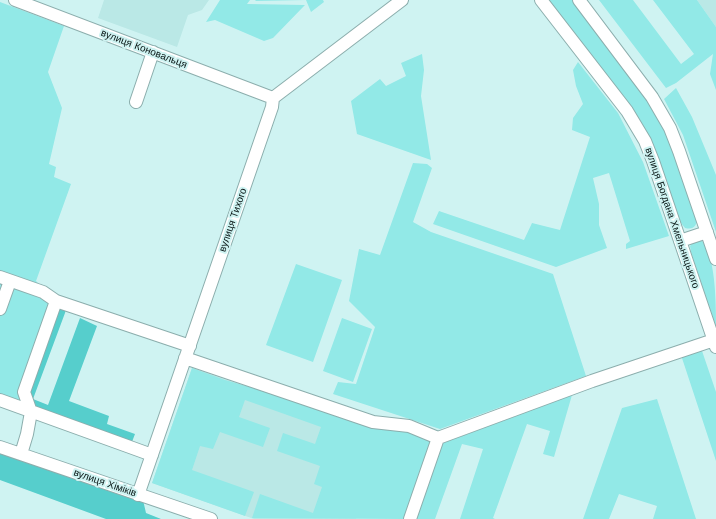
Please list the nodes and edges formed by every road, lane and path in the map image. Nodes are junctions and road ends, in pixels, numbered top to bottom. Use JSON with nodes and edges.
{"nodes":[{"id":1,"x":15,"y":0,"type":"edge"},
{"id":2,"x":402,"y":0,"type":"edge"},
{"id":3,"x":541,"y":0,"type":"edge"},
{"id":4,"x":579,"y":0,"type":"edge"},
{"id":5,"x":153,"y":52,"type":"junction"},
{"id":6,"x":273,"y":98,"type":"junction"},
{"id":7,"x":136,"y":102,"type":"dead end"},
{"id":8,"x":707,"y":232,"type":"junction"},
{"id":9,"x":680,"y":241,"type":"junction"},
{"id":10,"x":716,"y":259,"type":"edge"},
{"id":11,"x":5,"y":279,"type":"edge"},
{"id":12,"x":56,"y":301,"type":"junction"},
{"id":13,"x":0,"y":309,"type":"edge"},
{"id":14,"x":715,"y":343,"type":"edge"},
{"id":15,"x":190,"y":346,"type":"junction"},
{"id":16,"x":185,"y":358,"type":"junction"},
{"id":17,"x":0,"y":400,"type":"edge"},
{"id":18,"x":31,"y":412,"type":"junction"},
{"id":19,"x":438,"y":438,"type":"junction"},
{"id":20,"x":0,"y":447,"type":"edge"},
{"id":21,"x":21,"y":454,"type":"junction"},
{"id":22,"x":152,"y":455,"type":"junction"},
{"id":23,"x":138,"y":495,"type":"junction"},
{"id":24,"x":211,"y":519,"type":"edge"},
{"id":25,"x":410,"y":519,"type":"edge"}],
"edges":[{"from":1,"to":5,"type":"street","name":"вулиця Коновальця"},
{"from":2,"to":6,"type":"street"},
{"from":3,"to":9,"type":"street","name":"вулиця Богдана Хмельницького"},
{"from":4,"to":8,"type":"street"},
{"from":5,"to":6,"type":"street","name":"вулиця Коновальця"},
{"from":5,"to":7,"type":"street"},
{"from":6,"to":15,"type":"street","name":"вулиця Тихого"},
{"from":8,"to":9,"type":"street"},
{"from":8,"to":10,"type":"street"},
{"from":9,"to":14,"type":"street","name":"вулиця Богдана Хмельницького"},
{"from":11,"to":12,"type":"street"},
{"from":11,"to":13,"type":"street"},
{"from":12,"to":15,"type":"street"},
{"from":12,"to":18,"type":"street"},
{"from":14,"to":19,"type":"street"},
{"from":15,"to":16,"type":"street","name":"вулиця Тихого"},
{"from":16,"to":19,"type":"street"},
{"from":16,"to":22,"type":"street","name":"вулиця Тихого"},
{"from":17,"to":18,"type":"street"},
{"from":18,"to":21,"type":"street"},
{"from":18,"to":22,"type":"street"},
{"from":19,"to":25,"type":"street"},
{"from":20,"to":21,"type":"street","name":"вулиця Хіміків"},
{"from":21,"to":23,"type":"street","name":"вулиця Хіміків"},
{"from":22,"to":23,"type":"street","name":"вулиця Тихого"},
{"from":23,"to":24,"type":"street","name":"вулиця Хіміків"}]}
